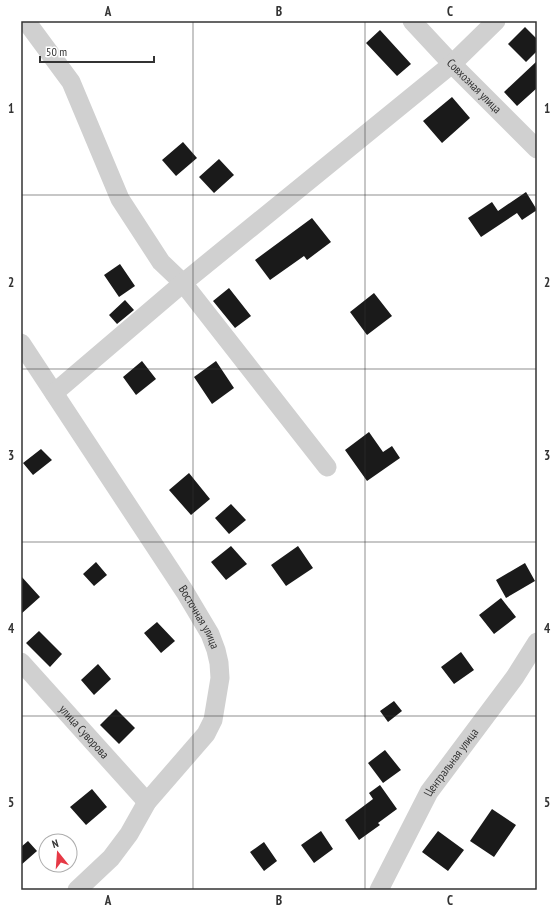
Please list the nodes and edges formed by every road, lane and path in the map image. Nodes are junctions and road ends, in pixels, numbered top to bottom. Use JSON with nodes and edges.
{"nodes":[{"id":1,"x":26,"y":21,"type":"edge"},
{"id":2,"x":412,"y":21,"type":"edge"},
{"id":3,"x":496,"y":21,"type":"edge"},
{"id":4,"x":452,"y":64,"type":"junction"},
{"id":5,"x":537,"y":149,"type":"edge"},
{"id":6,"x":183,"y":283,"type":"junction"},
{"id":7,"x":21,"y":343,"type":"edge"},
{"id":8,"x":54,"y":393,"type":"junction"},
{"id":9,"x":327,"y":467,"type":"dead end"},
{"id":10,"x":537,"y":642,"type":"edge"},
{"id":11,"x":21,"y":662,"type":"edge"},
{"id":12,"x":147,"y":802,"type":"junction"},
{"id":13,"x":77,"y":890,"type":"edge"},
{"id":14,"x":379,"y":890,"type":"edge"}],
"edges":[{"from":1,"to":6,"type":"street"},
{"from":2,"to":4,"type":"street","name":"Совхозная улица"},
{"from":3,"to":4,"type":"street"},
{"from":4,"to":5,"type":"street","name":"Совхозная улица"},
{"from":4,"to":6,"type":"street"},
{"from":6,"to":8,"type":"street"},
{"from":6,"to":9,"type":"street"},
{"from":7,"to":8,"type":"street","name":"Восточная улица"},
{"from":8,"to":12,"type":"street","name":"Восточная улица"},
{"from":10,"to":14,"type":"street","name":"Центральная улица"},
{"from":11,"to":12,"type":"street","name":"улица Суворова"},
{"from":12,"to":13,"type":"street","name":"Восточная улица"}]}
